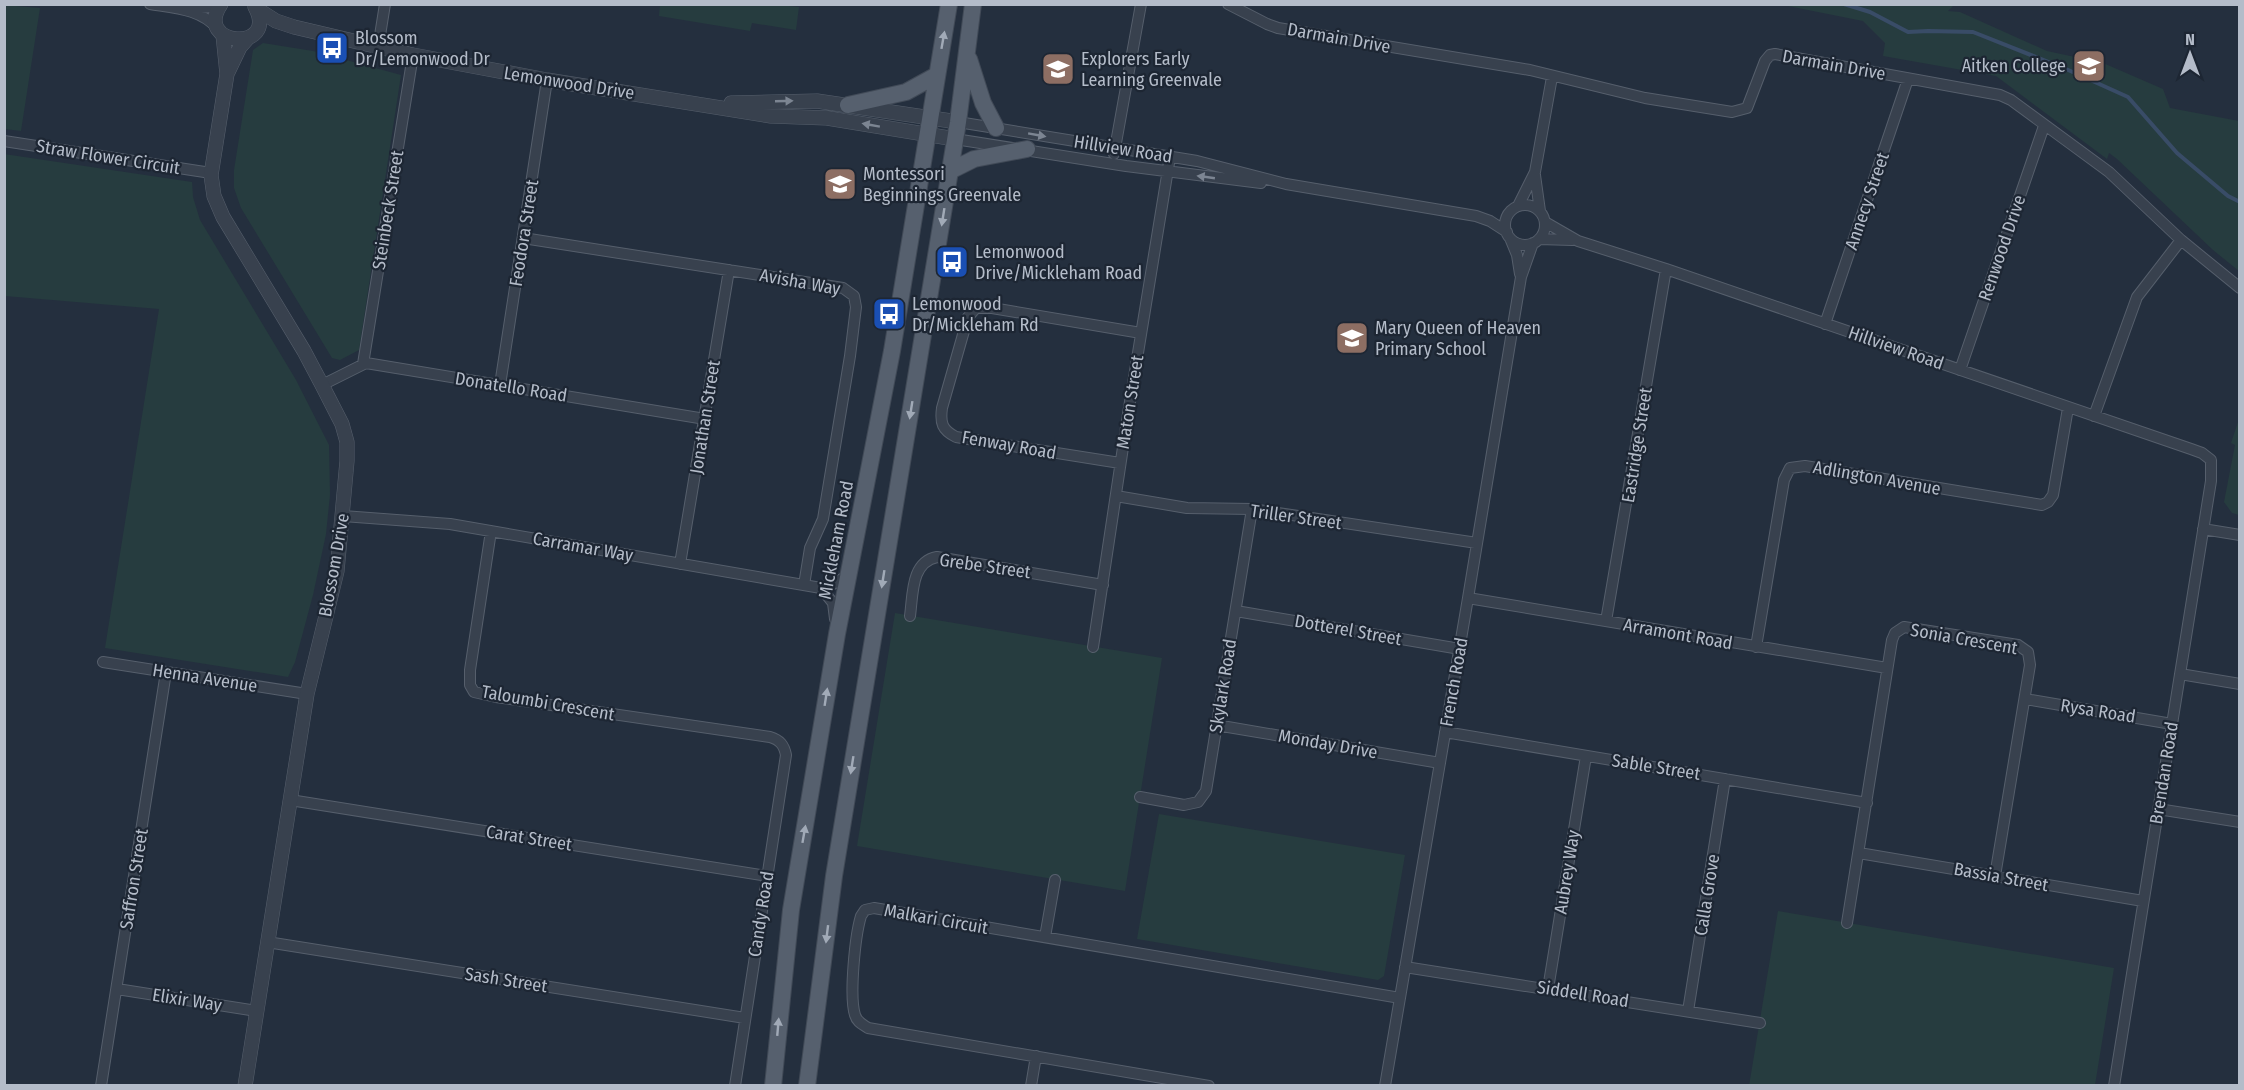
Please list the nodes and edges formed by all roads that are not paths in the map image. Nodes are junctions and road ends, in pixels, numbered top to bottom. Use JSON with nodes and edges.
{"nodes":[{"id":1,"x":150,"y":4,"type":"edge"},
{"id":2,"x":385,"y":4,"type":"edge"},
{"id":3,"x":949,"y":4,"type":"edge"},
{"id":4,"x":973,"y":4,"type":"edge"},
{"id":5,"x":1141,"y":4,"type":"edge"},
{"id":6,"x":1228,"y":4,"type":"edge"},
{"id":7,"x":221,"y":5,"type":"edge"},
{"id":8,"x":255,"y":7,"type":"edge"},
{"id":9,"x":179,"y":9,"type":"junction"},
{"id":10,"x":294,"y":27,"type":"junction"},
{"id":11,"x":221,"y":33,"type":"junction"},
{"id":12,"x":251,"y":35,"type":"junction"},
{"id":13,"x":378,"y":48,"type":"junction"},
{"id":14,"x":967,"y":52,"type":"junction"},
{"id":15,"x":413,"y":55,"type":"junction"},
{"id":16,"x":227,"y":74,"type":"junction"},
{"id":17,"x":937,"y":75,"type":"junction"},
{"id":18,"x":1552,"y":77,"type":"junction"},
{"id":19,"x":1908,"y":79,"type":"junction"},
{"id":20,"x":547,"y":80,"type":"junction"},
{"id":21,"x":704,"y":104,"type":"junction"},
{"id":22,"x":848,"y":105,"type":"junction"},
{"id":23,"x":929,"y":126,"type":"junction"},
{"id":24,"x":2044,"y":126,"type":"junction"},
{"id":25,"x":996,"y":128,"type":"junction"},
{"id":26,"x":957,"y":130,"type":"junction"},
{"id":27,"x":4,"y":141,"type":"edge"},
{"id":28,"x":1115,"y":148,"type":"junction"},
{"id":29,"x":1027,"y":149,"type":"junction"},
{"id":30,"x":1170,"y":157,"type":"junction"},
{"id":31,"x":1112,"y":163,"type":"junction"},
{"id":32,"x":950,"y":171,"type":"junction"},
{"id":33,"x":1168,"y":172,"type":"junction"},
{"id":34,"x":1535,"y":172,"type":"junction"},
{"id":35,"x":211,"y":173,"type":"junction"},
{"id":36,"x":1286,"y":184,"type":"junction"},
{"id":37,"x":1518,"y":206,"type":"junction"},
{"id":38,"x":1540,"y":211,"type":"junction"},
{"id":39,"x":1509,"y":214,"type":"junction"},
{"id":40,"x":1476,"y":216,"type":"junction"},
{"id":41,"x":1545,"y":222,"type":"junction"},
{"id":42,"x":1509,"y":235,"type":"junction"},
{"id":43,"x":523,"y":238,"type":"junction"},
{"id":44,"x":2181,"y":240,"type":"junction"},
{"id":45,"x":1536,"y":241,"type":"junction"},
{"id":46,"x":1578,"y":241,"type":"junction"},
{"id":47,"x":1666,"y":268,"type":"junction"},
{"id":48,"x":729,"y":270,"type":"junction"},
{"id":49,"x":1521,"y":277,"type":"junction"},
{"id":50,"x":2240,"y":288,"type":"edge"},
{"id":51,"x":1825,"y":324,"type":"junction"},
{"id":52,"x":1141,"y":333,"type":"junction"},
{"id":53,"x":363,"y":364,"type":"junction"},
{"id":54,"x":1960,"y":370,"type":"junction"},
{"id":55,"x":322,"y":385,"type":"junction"},
{"id":56,"x":500,"y":386,"type":"junction"},
{"id":57,"x":2068,"y":408,"type":"junction"},
{"id":58,"x":2094,"y":416,"type":"junction"},
{"id":59,"x":705,"y":418,"type":"junction"},
{"id":60,"x":2211,"y":460,"type":"joint"},
{"id":61,"x":1120,"y":463,"type":"junction"},
{"id":62,"x":1116,"y":496,"type":"junction"},
{"id":63,"x":1252,"y":509,"type":"junction"},
{"id":64,"x":343,"y":516,"type":"junction"},
{"id":65,"x":2203,"y":529,"type":"junction"},
{"id":66,"x":491,"y":531,"type":"junction"},
{"id":67,"x":2240,"y":535,"type":"edge"},
{"id":68,"x":1477,"y":543,"type":"junction"},
{"id":69,"x":680,"y":564,"type":"junction"},
{"id":70,"x":849,"y":575,"type":"junction"},
{"id":71,"x":804,"y":585,"type":"junction"},
{"id":72,"x":1103,"y":585,"type":"junction"},
{"id":73,"x":821,"y":588,"type":"junction"},
{"id":74,"x":1468,"y":598,"type":"junction"},
{"id":75,"x":1236,"y":611,"type":"junction"},
{"id":76,"x":910,"y":615,"type":"dead end"},
{"id":77,"x":1606,"y":621,"type":"junction"},
{"id":78,"x":837,"y":634,"type":"junction"},
{"id":79,"x":1093,"y":647,"type":"dead end"},
{"id":80,"x":1756,"y":647,"type":"junction"},
{"id":81,"x":1460,"y":649,"type":"junction"},
{"id":82,"x":103,"y":662,"type":"dead end"},
{"id":83,"x":1887,"y":668,"type":"junction"},
{"id":84,"x":166,"y":672,"type":"junction"},
{"id":85,"x":2180,"y":675,"type":"junction"},
{"id":86,"x":2240,"y":684,"type":"edge"},
{"id":87,"x":307,"y":694,"type":"junction"},
{"id":88,"x":2025,"y":699,"type":"junction"},
{"id":89,"x":2172,"y":724,"type":"junction"},
{"id":90,"x":1216,"y":725,"type":"junction"},
{"id":91,"x":1445,"y":732,"type":"junction"},
{"id":92,"x":782,"y":743,"type":"joint"},
{"id":93,"x":1586,"y":756,"type":"junction"},
{"id":94,"x":1440,"y":763,"type":"junction"},
{"id":95,"x":1725,"y":779,"type":"junction"},
{"id":96,"x":1140,"y":797,"type":"dead end"},
{"id":97,"x":290,"y":800,"type":"junction"},
{"id":98,"x":1868,"y":803,"type":"junction"},
{"id":99,"x":2158,"y":808,"type":"junction"},
{"id":100,"x":2240,"y":822,"type":"edge"},
{"id":101,"x":1859,"y":852,"type":"junction"},
{"id":102,"x":768,"y":876,"type":"junction"},
{"id":103,"x":1995,"y":876,"type":"junction"},
{"id":104,"x":1055,"y":880,"type":"dead end"},
{"id":105,"x":2143,"y":901,"type":"junction"},
{"id":106,"x":1847,"y":923,"type":"dead end"},
{"id":107,"x":1045,"y":937,"type":"junction"},
{"id":108,"x":267,"y":942,"type":"junction"},
{"id":109,"x":1405,"y":967,"type":"junction"},
{"id":110,"x":1548,"y":988,"type":"junction"},
{"id":111,"x":117,"y":989,"type":"junction"},
{"id":112,"x":1400,"y":998,"type":"junction"},
{"id":113,"x":257,"y":1011,"type":"junction"},
{"id":114,"x":1688,"y":1011,"type":"junction"},
{"id":115,"x":745,"y":1018,"type":"junction"},
{"id":116,"x":1760,"y":1023,"type":"dead end"},
{"id":117,"x":1036,"y":1056,"type":"junction"},
{"id":118,"x":101,"y":1086,"type":"edge"},
{"id":119,"x":245,"y":1086,"type":"edge"},
{"id":120,"x":735,"y":1086,"type":"edge"},
{"id":121,"x":773,"y":1086,"type":"edge"},
{"id":122,"x":807,"y":1086,"type":"edge"},
{"id":123,"x":1031,"y":1086,"type":"edge"},
{"id":124,"x":1209,"y":1086,"type":"edge"},
{"id":125,"x":1385,"y":1086,"type":"edge"},
{"id":126,"x":2114,"y":1086,"type":"edge"}],
"edges":[{"from":1,"to":9,"type":"street"},
{"from":2,"to":13,"type":"street"},
{"from":17,"to":3,"type":"main road","name":"Mickleham Road","one_way":true},
{"from":4,"to":14,"type":"main road"},
{"from":5,"to":28,"type":"street"},
{"from":6,"to":18,"type":"street","name":"Darmain Drive"},
{"from":7,"to":9,"type":"street"},
{"from":7,"to":11,"type":"street","name":"Blossom Drive"},
{"from":8,"to":10,"type":"street","name":"Lemonwood Drive"},
{"from":8,"to":12,"type":"street"},
{"from":9,"to":11,"type":"street"},
{"from":10,"to":12,"type":"street","name":"Lemonwood Drive"},
{"from":10,"to":13,"type":"street","name":"Lemonwood Drive"},
{"from":11,"to":12,"type":"street","name":"Lemonwood Drive"},
{"from":11,"to":16,"type":"street","name":"Blossom Drive"},
{"from":12,"to":16,"type":"street","name":"Blossom Drive"},
{"from":13,"to":15,"type":"street","name":"Lemonwood Drive"},
{"from":14,"to":25,"type":"main road"},
{"from":14,"to":26,"type":"main road"},
{"from":15,"to":20,"type":"street","name":"Lemonwood Drive"},
{"from":15,"to":53,"type":"street","name":"Steinbeck Street"},
{"from":16,"to":35,"type":"street","name":"Blossom Drive"},
{"from":17,"to":22,"type":"main road"},
{"from":17,"to":23,"type":"main road","name":"Mickleham Road"},
{"from":18,"to":19,"type":"street","name":"Darmain Drive"},
{"from":18,"to":34,"type":"street"},
{"from":19,"to":24,"type":"street","name":"Darmain Drive"},
{"from":19,"to":51,"type":"street","name":"Annecy Street"},
{"from":20,"to":21,"type":"street","name":"Lemonwood Drive"},
{"from":20,"to":43,"type":"street","name":"Feodora Street"},
{"from":21,"to":22,"type":"street","name":"Lemonwood Drive","one_way":true},
{"from":23,"to":21,"type":"street","name":"Lemonwood Drive","one_way":true},
{"from":22,"to":23,"type":"street","name":"Lemonwood Drive"},
{"from":23,"to":26,"type":"street","name":"Lemonwood Drive"},
{"from":23,"to":70,"type":"main road","name":"Mickleham Road"},
{"from":24,"to":44,"type":"street","name":"Darmain Drive"},
{"from":24,"to":54,"type":"street","name":"Renwood Drive"},
{"from":25,"to":26,"type":"street","name":"Hillview Road"},
{"from":25,"to":28,"type":"street","name":"Hillview Road","one_way":true},
{"from":26,"to":29,"type":"street","name":"Hillview Road"},
{"from":26,"to":32,"type":"main road"},
{"from":27,"to":35,"type":"street","name":"Straw Flower Circuit"},
{"from":28,"to":30,"type":"street","name":"Hillview Road"},
{"from":28,"to":31,"type":"street"},
{"from":29,"to":31,"type":"street","name":"Hillview Road"},
{"from":29,"to":32,"type":"main road"},
{"from":30,"to":33,"type":"street","name":"Maton Street"},
{"from":30,"to":36,"type":"street","name":"Hillview Road"},
{"from":31,"to":33,"type":"street","name":"Hillview Road"},
{"from":32,"to":122,"type":"main road","one_way":true},
{"from":36,"to":33,"type":"street","name":"Hillview Road","one_way":true},
{"from":33,"to":52,"type":"street","name":"Maton Street"},
{"from":34,"to":37,"type":"street"},
{"from":34,"to":38,"type":"street"},
{"from":35,"to":55,"type":"street","name":"Blossom Drive"},
{"from":36,"to":40,"type":"street","name":"Hillview Road"},
{"from":37,"to":38,"type":"street"},
{"from":37,"to":39,"type":"street"},
{"from":38,"to":41,"type":"street"},
{"from":39,"to":40,"type":"street","name":"Hillview Road"},
{"from":39,"to":42,"type":"street"},
{"from":40,"to":42,"type":"street","name":"Hillview Road"},
{"from":41,"to":45,"type":"street"},
{"from":41,"to":46,"type":"street","name":"Hillview Road"},
{"from":42,"to":45,"type":"street"},
{"from":42,"to":49,"type":"street","name":"French Road"},
{"from":43,"to":48,"type":"street","name":"Avisha Way"},
{"from":43,"to":56,"type":"street","name":"Feodora Street"},
{"from":44,"to":50,"type":"street","name":"Darmain Drive"},
{"from":44,"to":58,"type":"street"},
{"from":45,"to":46,"type":"street","name":"Hillview Road"},
{"from":45,"to":49,"type":"street","name":"French Road"},
{"from":46,"to":47,"type":"street","name":"Hillview Road"},
{"from":47,"to":51,"type":"street","name":"Hillview Road"},
{"from":47,"to":77,"type":"street","name":"Eastridge Street"},
{"from":48,"to":59,"type":"street","name":"Jonathan Street"},
{"from":48,"to":71,"type":"street","name":"Avisha Way"},
{"from":49,"to":68,"type":"street","name":"French Road"},
{"from":51,"to":54,"type":"street","name":"Hillview Road"},
{"from":52,"to":61,"type":"street","name":"Maton Street"},
{"from":52,"to":61,"type":"street","name":"Fenway Road"},
{"from":53,"to":55,"type":"street"},
{"from":53,"to":56,"type":"street","name":"Donatello Road"},
{"from":54,"to":57,"type":"street","name":"Hillview Road"},
{"from":55,"to":64,"type":"street","name":"Blossom Drive"},
{"from":56,"to":59,"type":"street","name":"Donatello Road"},
{"from":57,"to":58,"type":"street","name":"Hillview Road"},
{"from":57,"to":80,"type":"street","name":"Adlington Avenue"},
{"from":58,"to":60,"type":"street","name":"Hillview Road"},
{"from":59,"to":69,"type":"street","name":"Jonathan Street"},
{"from":60,"to":65,"type":"street","name":"Brendan Road"},
{"from":61,"to":62,"type":"street","name":"Maton Street"},
{"from":62,"to":63,"type":"street","name":"Triller Street"},
{"from":62,"to":72,"type":"street","name":"Maton Street"},
{"from":63,"to":68,"type":"street","name":"Triller Street"},
{"from":63,"to":75,"type":"street","name":"Skylark Road"},
{"from":64,"to":66,"type":"street","name":"Carramar Way"},
{"from":64,"to":87,"type":"street","name":"Blossom Drive"},
{"from":65,"to":67,"type":"street"},
{"from":65,"to":85,"type":"street","name":"Brendan Road"},
{"from":66,"to":69,"type":"street","name":"Carramar Way"},
{"from":66,"to":92,"type":"street","name":"Taloumbi Crescent"},
{"from":68,"to":74,"type":"street","name":"French Road"},
{"from":69,"to":71,"type":"street","name":"Carramar Way"},
{"from":70,"to":73,"type":"street"},
{"from":70,"to":78,"type":"main road","name":"Mickleham Road"},
{"from":71,"to":73,"type":"street","name":"Carramar Way"},
{"from":72,"to":76,"type":"street","name":"Grebe Street"},
{"from":72,"to":79,"type":"street","name":"Maton Street"},
{"from":73,"to":78,"type":"street"},
{"from":74,"to":77,"type":"street","name":"Arramont Road"},
{"from":74,"to":81,"type":"street","name":"French Road"},
{"from":75,"to":81,"type":"street","name":"Dotterel Street"},
{"from":75,"to":90,"type":"street","name":"Skylark Road"},
{"from":77,"to":80,"type":"street","name":"Arramont Road"},
{"from":121,"to":78,"type":"main road","name":"Mickleham Road","one_way":true},
{"from":80,"to":83,"type":"street","name":"Arramont Road"},
{"from":81,"to":91,"type":"street","name":"French Road"},
{"from":82,"to":84,"type":"street","name":"Henna Avenue"},
{"from":83,"to":88,"type":"street","name":"Sonia Crescent"},
{"from":83,"to":98,"type":"street","name":"Sonia Crescent"},
{"from":84,"to":87,"type":"street","name":"Henna Avenue"},
{"from":84,"to":111,"type":"street","name":"Saffron Street"},
{"from":85,"to":86,"type":"street"},
{"from":85,"to":89,"type":"street","name":"Brendan Road"},
{"from":87,"to":97,"type":"street","name":"Blossom Drive"},
{"from":88,"to":89,"type":"street","name":"Rysa Road"},
{"from":88,"to":103,"type":"street","name":"Sonia Crescent"},
{"from":89,"to":99,"type":"street","name":"Brendan Road"},
{"from":90,"to":94,"type":"street","name":"Monday Drive"},
{"from":90,"to":96,"type":"street","name":"Skylark Road"},
{"from":91,"to":93,"type":"street","name":"Sable Street"},
{"from":91,"to":94,"type":"street","name":"French Road"},
{"from":92,"to":102,"type":"street","name":"Candy Road"},
{"from":93,"to":95,"type":"street","name":"Sable Street"},
{"from":93,"to":110,"type":"street","name":"Aubrey Way"},
{"from":94,"to":109,"type":"street","name":"French Road"},
{"from":95,"to":98,"type":"street","name":"Sable Street"},
{"from":95,"to":114,"type":"street","name":"Calla Grove"},
{"from":97,"to":102,"type":"street","name":"Carat Street"},
{"from":97,"to":108,"type":"street","name":"Blossom Drive"},
{"from":98,"to":101,"type":"street","name":"Sonia Crescent"},
{"from":99,"to":100,"type":"street"},
{"from":99,"to":105,"type":"street","name":"Brendan Road"},
{"from":101,"to":103,"type":"street","name":"Bassia Street"},
{"from":101,"to":106,"type":"street","name":"Sonia Crescent"},
{"from":102,"to":115,"type":"street","name":"Candy Road"},
{"from":103,"to":105,"type":"street","name":"Bassia Street"},
{"from":104,"to":107,"type":"street"},
{"from":105,"to":126,"type":"street","name":"Brendan Road"},
{"from":107,"to":112,"type":"street","name":"Malkari Circuit"},
{"from":107,"to":117,"type":"street","name":"Malkari Circuit"},
{"from":108,"to":113,"type":"street","name":"Blossom Drive"},
{"from":108,"to":115,"type":"street","name":"Sash Street"},
{"from":109,"to":110,"type":"street","name":"Siddell Road"},
{"from":109,"to":112,"type":"street","name":"French Road"},
{"from":110,"to":114,"type":"street","name":"Siddell Road"},
{"from":111,"to":113,"type":"street","name":"Elixir Way"},
{"from":111,"to":118,"type":"street","name":"Saffron Street"},
{"from":112,"to":125,"type":"street","name":"French Road"},
{"from":113,"to":119,"type":"street","name":"Blossom Drive"},
{"from":114,"to":116,"type":"street","name":"Siddell Road"},
{"from":115,"to":120,"type":"street","name":"Candy Road"},
{"from":117,"to":123,"type":"street"},
{"from":117,"to":124,"type":"street","name":"Malkari Circuit"}]}
